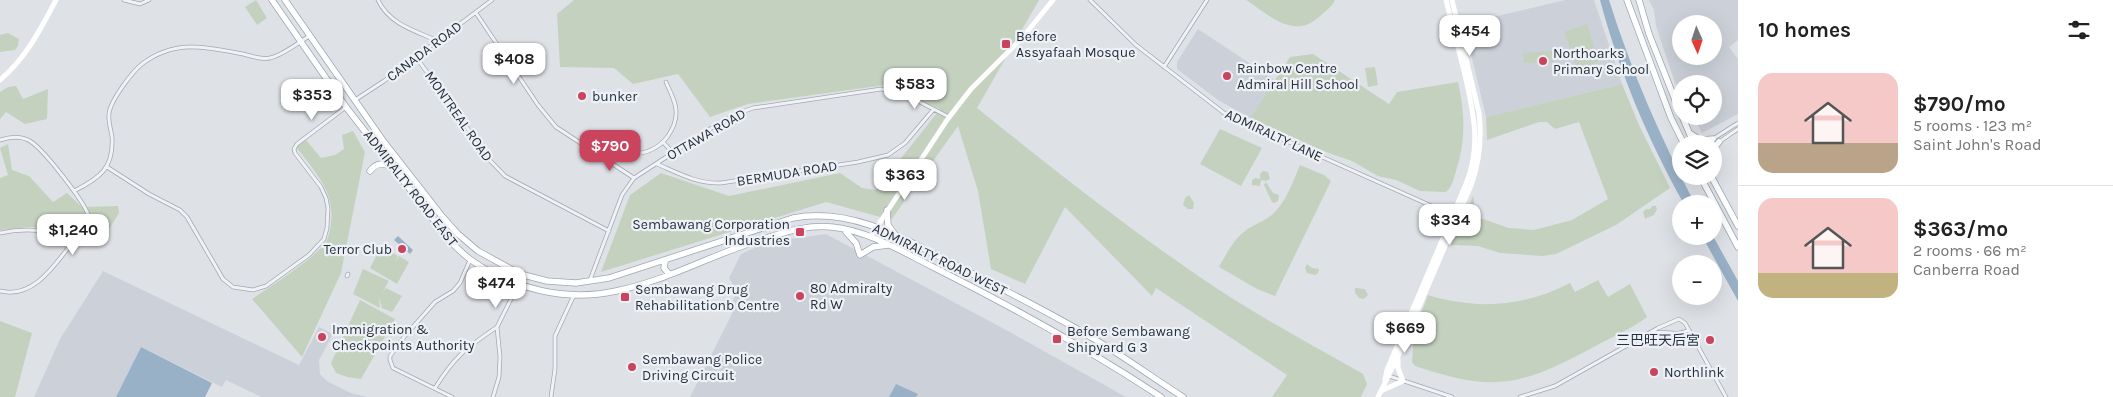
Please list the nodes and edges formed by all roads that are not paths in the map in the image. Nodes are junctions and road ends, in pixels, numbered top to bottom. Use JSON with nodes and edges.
{"nodes":[{"id":1,"x":56,"y":0,"type":"edge"},
{"id":2,"x":124,"y":0,"type":"edge"},
{"id":3,"x":149,"y":0,"type":"edge"},
{"id":4,"x":272,"y":0,"type":"edge"},
{"id":5,"x":285,"y":0,"type":"edge"},
{"id":6,"x":378,"y":0,"type":"edge"},
{"id":7,"x":489,"y":0,"type":"edge"},
{"id":8,"x":1053,"y":0,"type":"edge"},
{"id":9,"x":1090,"y":0,"type":"edge"},
{"id":10,"x":1207,"y":0,"type":"edge"},
{"id":11,"x":1446,"y":0,"type":"edge"},
{"id":12,"x":1452,"y":0,"type":"edge"},
{"id":13,"x":1627,"y":0,"type":"edge"},
{"id":14,"x":1639,"y":0,"type":"edge"},
{"id":15,"x":476,"y":13,"type":"junction"},
{"id":16,"x":309,"y":36,"type":"junction"},
{"id":17,"x":301,"y":41,"type":"junction"},
{"id":18,"x":438,"y":41,"type":"junction"},
{"id":19,"x":416,"y":57,"type":"junction"},
{"id":20,"x":1164,"y":68,"type":"junction"},
{"id":21,"x":0,"y":80,"type":"edge"},
{"id":22,"x":666,"y":82,"type":"dead end"},
{"id":23,"x":1672,"y":90,"type":"edge"},
{"id":24,"x":354,"y":100,"type":"junction"},
{"id":25,"x":346,"y":107,"type":"junction"},
{"id":26,"x":933,"y":110,"type":"junction"},
{"id":27,"x":949,"y":117,"type":"junction"},
{"id":28,"x":1738,"y":123,"type":"edge"},
{"id":29,"x":1686,"y":125,"type":"edge"},
{"id":30,"x":1738,"y":129,"type":"edge"},
{"id":31,"x":1689,"y":133,"type":"joint"},
{"id":32,"x":1680,"y":135,"type":"edge"},
{"id":33,"x":1692,"y":135,"type":"edge"},
{"id":34,"x":587,"y":136,"type":"dead end"},
{"id":35,"x":1722,"y":138,"type":"edge"},
{"id":36,"x":1722,"y":139,"type":"edge"},
{"id":37,"x":0,"y":140,"type":"edge"},
{"id":38,"x":663,"y":142,"type":"junction"},
{"id":39,"x":606,"y":146,"type":"junction"},
{"id":40,"x":595,"y":152,"type":"junction"},
{"id":41,"x":672,"y":152,"type":"junction"},
{"id":42,"x":656,"y":164,"type":"junction"},
{"id":43,"x":107,"y":168,"type":"junction"},
{"id":44,"x":396,"y":170,"type":"junction"},
{"id":45,"x":370,"y":171,"type":"dead end"},
{"id":46,"x":634,"y":178,"type":"junction"},
{"id":47,"x":1705,"y":185,"type":"edge"},
{"id":48,"x":1716,"y":185,"type":"edge"},
{"id":49,"x":74,"y":191,"type":"junction"},
{"id":50,"x":887,"y":210,"type":"junction"},
{"id":51,"x":1455,"y":216,"type":"junction"},
{"id":52,"x":878,"y":226,"type":"junction"},
{"id":53,"x":1738,"y":226,"type":"edge"},
{"id":54,"x":844,"y":230,"type":"junction"},
{"id":55,"x":609,"y":231,"type":"junction"},
{"id":56,"x":0,"y":233,"type":"edge"},
{"id":57,"x":895,"y":235,"type":"junction"},
{"id":58,"x":871,"y":236,"type":"junction"},
{"id":59,"x":75,"y":238,"type":"junction"},
{"id":60,"x":890,"y":245,"type":"junction"},
{"id":61,"x":708,"y":246,"type":"junction"},
{"id":62,"x":1738,"y":247,"type":"edge"},
{"id":63,"x":723,"y":252,"type":"junction"},
{"id":64,"x":470,"y":260,"type":"junction"},
{"id":65,"x":665,"y":261,"type":"junction"},
{"id":66,"x":653,"y":265,"type":"junction"},
{"id":67,"x":958,"y":267,"type":"junction"},
{"id":68,"x":669,"y":274,"type":"junction"},
{"id":69,"x":523,"y":275,"type":"junction"},
{"id":70,"x":657,"y":278,"type":"junction"},
{"id":71,"x":589,"y":282,"type":"junction"},
{"id":72,"x":968,"y":284,"type":"junction"},
{"id":73,"x":519,"y":285,"type":"junction"},
{"id":74,"x":0,"y":291,"type":"edge"},
{"id":75,"x":574,"y":295,"type":"junction"},
{"id":76,"x":497,"y":326,"type":"junction"},
{"id":77,"x":1689,"y":330,"type":"junction"},
{"id":78,"x":1652,"y":333,"type":"junction"},
{"id":79,"x":1398,"y":356,"type":"junction"},
{"id":80,"x":1386,"y":377,"type":"junction"},
{"id":81,"x":1403,"y":381,"type":"junction"},
{"id":82,"x":435,"y":388,"type":"junction"},
{"id":83,"x":1380,"y":390,"type":"junction"},
{"id":84,"x":452,"y":397,"type":"edge"},
{"id":85,"x":493,"y":397,"type":"edge"},
{"id":86,"x":551,"y":397,"type":"edge"},
{"id":87,"x":1161,"y":397,"type":"edge"},
{"id":88,"x":1183,"y":397,"type":"edge"},
{"id":89,"x":1378,"y":397,"type":"edge"},
{"id":90,"x":1452,"y":397,"type":"edge"},
{"id":91,"x":1520,"y":397,"type":"edge"},
{"id":92,"x":1726,"y":397,"type":"edge"}],
"edges":[{"from":1,"to":21,"type":"main road"},
{"from":2,"to":3,"type":"street"},
{"from":4,"to":17,"type":"main road","name":"ADMIRALTY ROAD EAST"},
{"from":5,"to":16,"type":"main road","name":"ADMIRALTY ROAD EAST"},
{"from":6,"to":18,"type":"street"},
{"from":7,"to":15,"type":"street","name":"CANADA ROAD"},
{"from":8,"to":27,"type":"main road"},
{"from":9,"to":20,"type":"street","name":"ADMIRALTY LANE"},
{"from":10,"to":20,"type":"street"},
{"from":11,"to":51,"type":"main road"},
{"from":12,"to":51,"type":"main road"},
{"from":13,"to":32,"type":"main road"},
{"from":14,"to":23,"type":"main road"},
{"from":15,"to":18,"type":"street","name":"CANADA ROAD"},
{"from":15,"to":40,"type":"street"},
{"from":16,"to":17,"type":"street"},
{"from":16,"to":24,"type":"main road","name":"ADMIRALTY ROAD EAST"},
{"from":17,"to":25,"type":"main road","name":"ADMIRALTY ROAD EAST"},
{"from":17,"to":43,"type":"street"},
{"from":18,"to":19,"type":"street","name":"CANADA ROAD"},
{"from":19,"to":24,"type":"street","name":"CANADA ROAD"},
{"from":19,"to":55,"type":"street","name":"MONTREAL ROAD"},
{"from":20,"to":51,"type":"street","name":"ADMIRALTY LANE"},
{"from":22,"to":38,"type":"street"},
{"from":24,"to":69,"type":"main road","name":"ADMIRALTY ROAD EAST"},
{"from":25,"to":43,"type":"street"},
{"from":25,"to":44,"type":"main road","name":"ADMIRALTY ROAD EAST"},
{"from":26,"to":27,"type":"street","name":"OTTAWA ROAD"},
{"from":26,"to":41,"type":"street","name":"OTTAWA ROAD"},
{"from":26,"to":42,"type":"street","name":"BERMUDA ROAD"},
{"from":27,"to":50,"type":"main road"},
{"from":28,"to":35,"type":"street"},
{"from":29,"to":31,"type":"main road"},
{"from":30,"to":36,"type":"street"},
{"from":31,"to":33,"type":"main road"},
{"from":34,"to":39,"type":"street"},
{"from":37,"to":49,"type":"street"},
{"from":38,"to":39,"type":"street"},
{"from":38,"to":41,"type":"street"},
{"from":39,"to":40,"type":"street"},
{"from":40,"to":46,"type":"street"},
{"from":41,"to":42,"type":"street","name":"OTTAWA ROAD"},
{"from":42,"to":46,"type":"street","name":"OTTAWA ROAD"},
{"from":43,"to":49,"type":"street"},
{"from":44,"to":45,"type":"main road"},
{"from":44,"to":64,"type":"main road","name":"ADMIRALTY ROAD EAST"},
{"from":46,"to":55,"type":"street","name":"OTTAWA ROAD"},
{"from":47,"to":62,"type":"main road"},
{"from":48,"to":53,"type":"main road"},
{"from":49,"to":59,"type":"street"},
{"from":50,"to":52,"type":"main road"},
{"from":50,"to":57,"type":"main road"},
{"from":51,"to":79,"type":"main road"},
{"from":51,"to":80,"type":"main road"},
{"from":52,"to":57,"type":"main road","name":"ADMIRALTY ROAD WEST"},
{"from":52,"to":58,"type":"main road"},
{"from":52,"to":61,"type":"main road","name":"ADMIRALTY ROAD WEST"},
{"from":54,"to":58,"type":"main road","name":"ADMIRALTY ROAD WEST"},
{"from":54,"to":60,"type":"main road"},
{"from":54,"to":63,"type":"main road","name":"ADMIRALTY ROAD WEST"},
{"from":55,"to":71,"type":"street","name":"OTTAWA ROAD"},
{"from":56,"to":59,"type":"street"},
{"from":57,"to":67,"type":"main road","name":"ADMIRALTY ROAD WEST"},
{"from":58,"to":60,"type":"main road","name":"ADMIRALTY ROAD WEST"},
{"from":59,"to":74,"type":"street"},
{"from":60,"to":72,"type":"main road","name":"ADMIRALTY ROAD WEST"},
{"from":61,"to":63,"type":"main road"},
{"from":61,"to":65,"type":"main road","name":"ADMIRALTY ROAD WEST"},
{"from":63,"to":68,"type":"main road","name":"ADMIRALTY ROAD WEST"},
{"from":64,"to":73,"type":"main road","name":"ADMIRALTY ROAD EAST"},
{"from":64,"to":82,"type":"street"},
{"from":65,"to":66,"type":"main road","name":"ADMIRALTY ROAD WEST"},
{"from":65,"to":68,"type":"main road"},
{"from":66,"to":70,"type":"main road"},
{"from":66,"to":71,"type":"main road","name":"ADMIRALTY ROAD WEST"},
{"from":67,"to":72,"type":"main road"},
{"from":67,"to":88,"type":"main road","name":"ADMIRALTY ROAD WEST"},
{"from":68,"to":70,"type":"main road","name":"ADMIRALTY ROAD WEST"},
{"from":69,"to":71,"type":"main road","name":"ADMIRALTY ROAD EAST"},
{"from":69,"to":73,"type":"street"},
{"from":70,"to":75,"type":"main road","name":"ADMIRALTY ROAD WEST"},
{"from":72,"to":87,"type":"main road","name":"ADMIRALTY ROAD WEST"},
{"from":73,"to":75,"type":"main road","name":"ADMIRALTY ROAD EAST"},
{"from":73,"to":76,"type":"street"},
{"from":75,"to":86,"type":"street"},
{"from":76,"to":82,"type":"street"},
{"from":76,"to":85,"type":"street"},
{"from":77,"to":78,"type":"street"},
{"from":77,"to":78,"type":"street"},
{"from":77,"to":92,"type":"street"},
{"from":78,"to":91,"type":"street"},
{"from":79,"to":80,"type":"main road"},
{"from":79,"to":81,"type":"main road"},
{"from":80,"to":81,"type":"street"},
{"from":80,"to":83,"type":"main road"},
{"from":81,"to":83,"type":"main road"},
{"from":81,"to":90,"type":"street"},
{"from":82,"to":84,"type":"street"},
{"from":83,"to":89,"type":"main road"}]}
